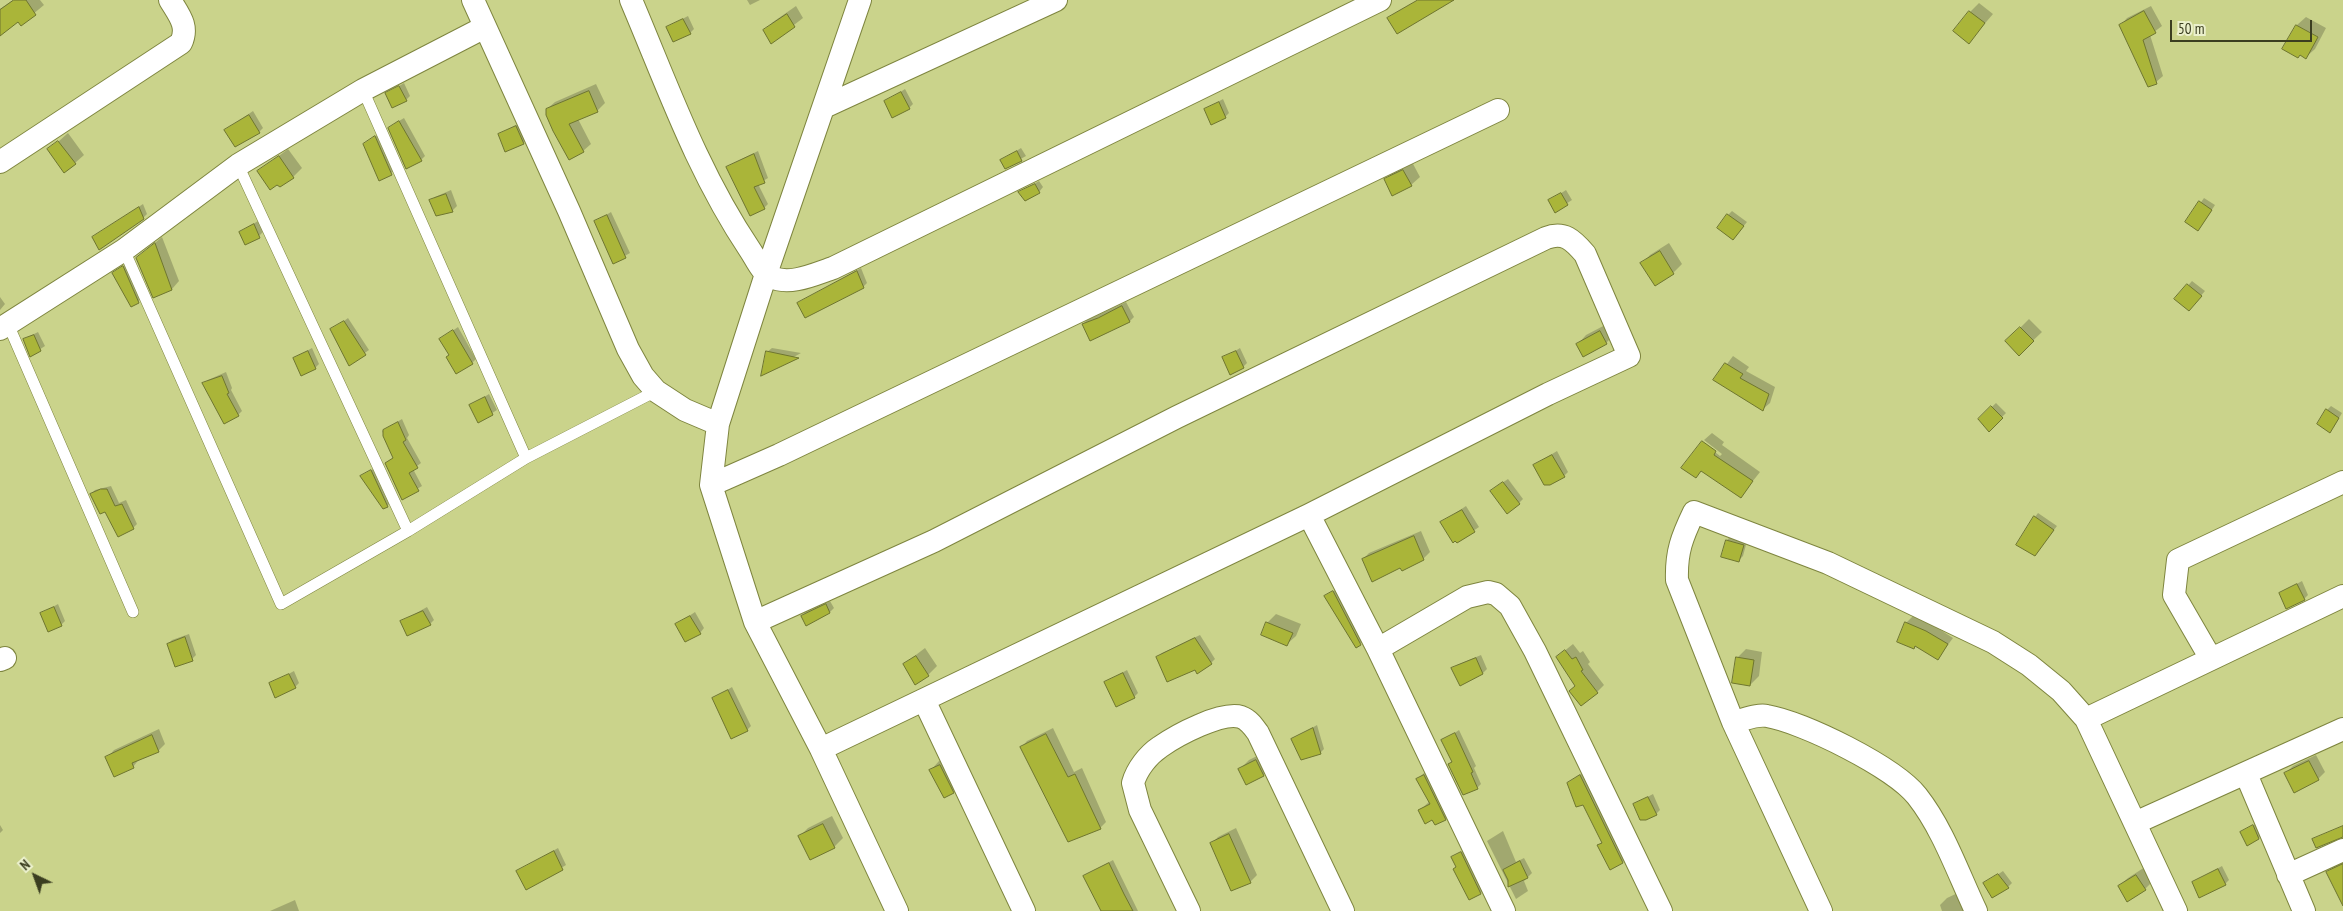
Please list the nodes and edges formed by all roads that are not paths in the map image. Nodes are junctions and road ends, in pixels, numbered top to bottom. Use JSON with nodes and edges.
{"nodes":[{"id":1,"x":170,"y":0,"type":"edge"},
{"id":2,"x":473,"y":0,"type":"edge"},
{"id":3,"x":631,"y":0,"type":"edge"},
{"id":4,"x":860,"y":0,"type":"edge"},
{"id":5,"x":1056,"y":0,"type":"edge"},
{"id":6,"x":1380,"y":0,"type":"edge"},
{"id":7,"x":485,"y":27,"type":"junction"},
{"id":8,"x":363,"y":90,"type":"junction"},
{"id":9,"x":824,"y":107,"type":"junction"},
{"id":10,"x":1498,"y":110,"type":"dead end"},
{"id":11,"x":0,"y":162,"type":"edge"},
{"id":12,"x":238,"y":165,"type":"junction"},
{"id":13,"x":124,"y":250,"type":"junction"},
{"id":14,"x":766,"y":274,"type":"junction"},
{"id":15,"x":4,"y":326,"type":"edge"},
{"id":16,"x":656,"y":391,"type":"junction"},
{"id":17,"x":718,"y":424,"type":"junction"},
{"id":18,"x":526,"y":458,"type":"junction"},
{"id":19,"x":2343,"y":482,"type":"edge"},
{"id":20,"x":711,"y":485,"type":"junction"},
{"id":21,"x":1309,"y":515,"type":"junction"},
{"id":22,"x":408,"y":531,"type":"junction"},
{"id":23,"x":2343,"y":596,"type":"edge"},
{"id":24,"x":133,"y":612,"type":"dead end"},
{"id":25,"x":755,"y":622,"type":"junction"},
{"id":26,"x":1378,"y":649,"type":"junction"},
{"id":27,"x":2211,"y":660,"type":"junction"},
{"id":28,"x":924,"y":700,"type":"junction"},
{"id":29,"x":2086,"y":719,"type":"junction"},
{"id":30,"x":1733,"y":722,"type":"junction"},
{"id":31,"x":2343,"y":729,"type":"edge"},
{"id":32,"x":821,"y":748,"type":"junction"},
{"id":33,"x":2246,"y":774,"type":"junction"},
{"id":34,"x":2135,"y":823,"type":"junction"},
{"id":35,"x":2343,"y":850,"type":"edge"},
{"id":36,"x":2288,"y":875,"type":"junction"},
{"id":37,"x":898,"y":911,"type":"edge"},
{"id":38,"x":1024,"y":911,"type":"edge"},
{"id":39,"x":1189,"y":911,"type":"edge"},
{"id":40,"x":1343,"y":911,"type":"edge"},
{"id":41,"x":1504,"y":911,"type":"edge"},
{"id":42,"x":1661,"y":911,"type":"edge"},
{"id":43,"x":1821,"y":911,"type":"edge"},
{"id":44,"x":1976,"y":911,"type":"edge"},
{"id":45,"x":2176,"y":911,"type":"edge"},
{"id":46,"x":2304,"y":911,"type":"edge"}],
"edges":[{"from":1,"to":11,"type":"street"},
{"from":2,"to":7,"type":"street"},
{"from":3,"to":14,"type":"street"},
{"from":4,"to":9,"type":"street"},
{"from":5,"to":9,"type":"street"},
{"from":6,"to":14,"type":"street"},
{"from":7,"to":8,"type":"street"},
{"from":7,"to":16,"type":"street"},
{"from":8,"to":12,"type":"street"},
{"from":8,"to":18,"type":"lane"},
{"from":9,"to":14,"type":"street"},
{"from":10,"to":20,"type":"street"},
{"from":12,"to":13,"type":"street"},
{"from":12,"to":22,"type":"lane"},
{"from":13,"to":15,"type":"street"},
{"from":13,"to":22,"type":"lane"},
{"from":14,"to":17,"type":"street"},
{"from":15,"to":24,"type":"lane"},
{"from":16,"to":17,"type":"street"},
{"from":16,"to":18,"type":"lane"},
{"from":17,"to":20,"type":"street"},
{"from":18,"to":22,"type":"lane"},
{"from":19,"to":27,"type":"street"},
{"from":20,"to":25,"type":"street"},
{"from":21,"to":25,"type":"street"},
{"from":21,"to":26,"type":"street"},
{"from":21,"to":28,"type":"street"},
{"from":23,"to":27,"type":"street"},
{"from":25,"to":32,"type":"street"},
{"from":26,"to":41,"type":"street"},
{"from":26,"to":42,"type":"street"},
{"from":27,"to":29,"type":"street"},
{"from":28,"to":32,"type":"street"},
{"from":28,"to":38,"type":"street"},
{"from":29,"to":30,"type":"street"},
{"from":29,"to":34,"type":"street"},
{"from":30,"to":43,"type":"street"},
{"from":30,"to":44,"type":"street"},
{"from":31,"to":33,"type":"street"},
{"from":32,"to":37,"type":"street"},
{"from":33,"to":34,"type":"street"},
{"from":33,"to":36,"type":"street"},
{"from":34,"to":45,"type":"street"},
{"from":35,"to":36,"type":"street"},
{"from":36,"to":46,"type":"street"},
{"from":39,"to":40,"type":"street"}]}
